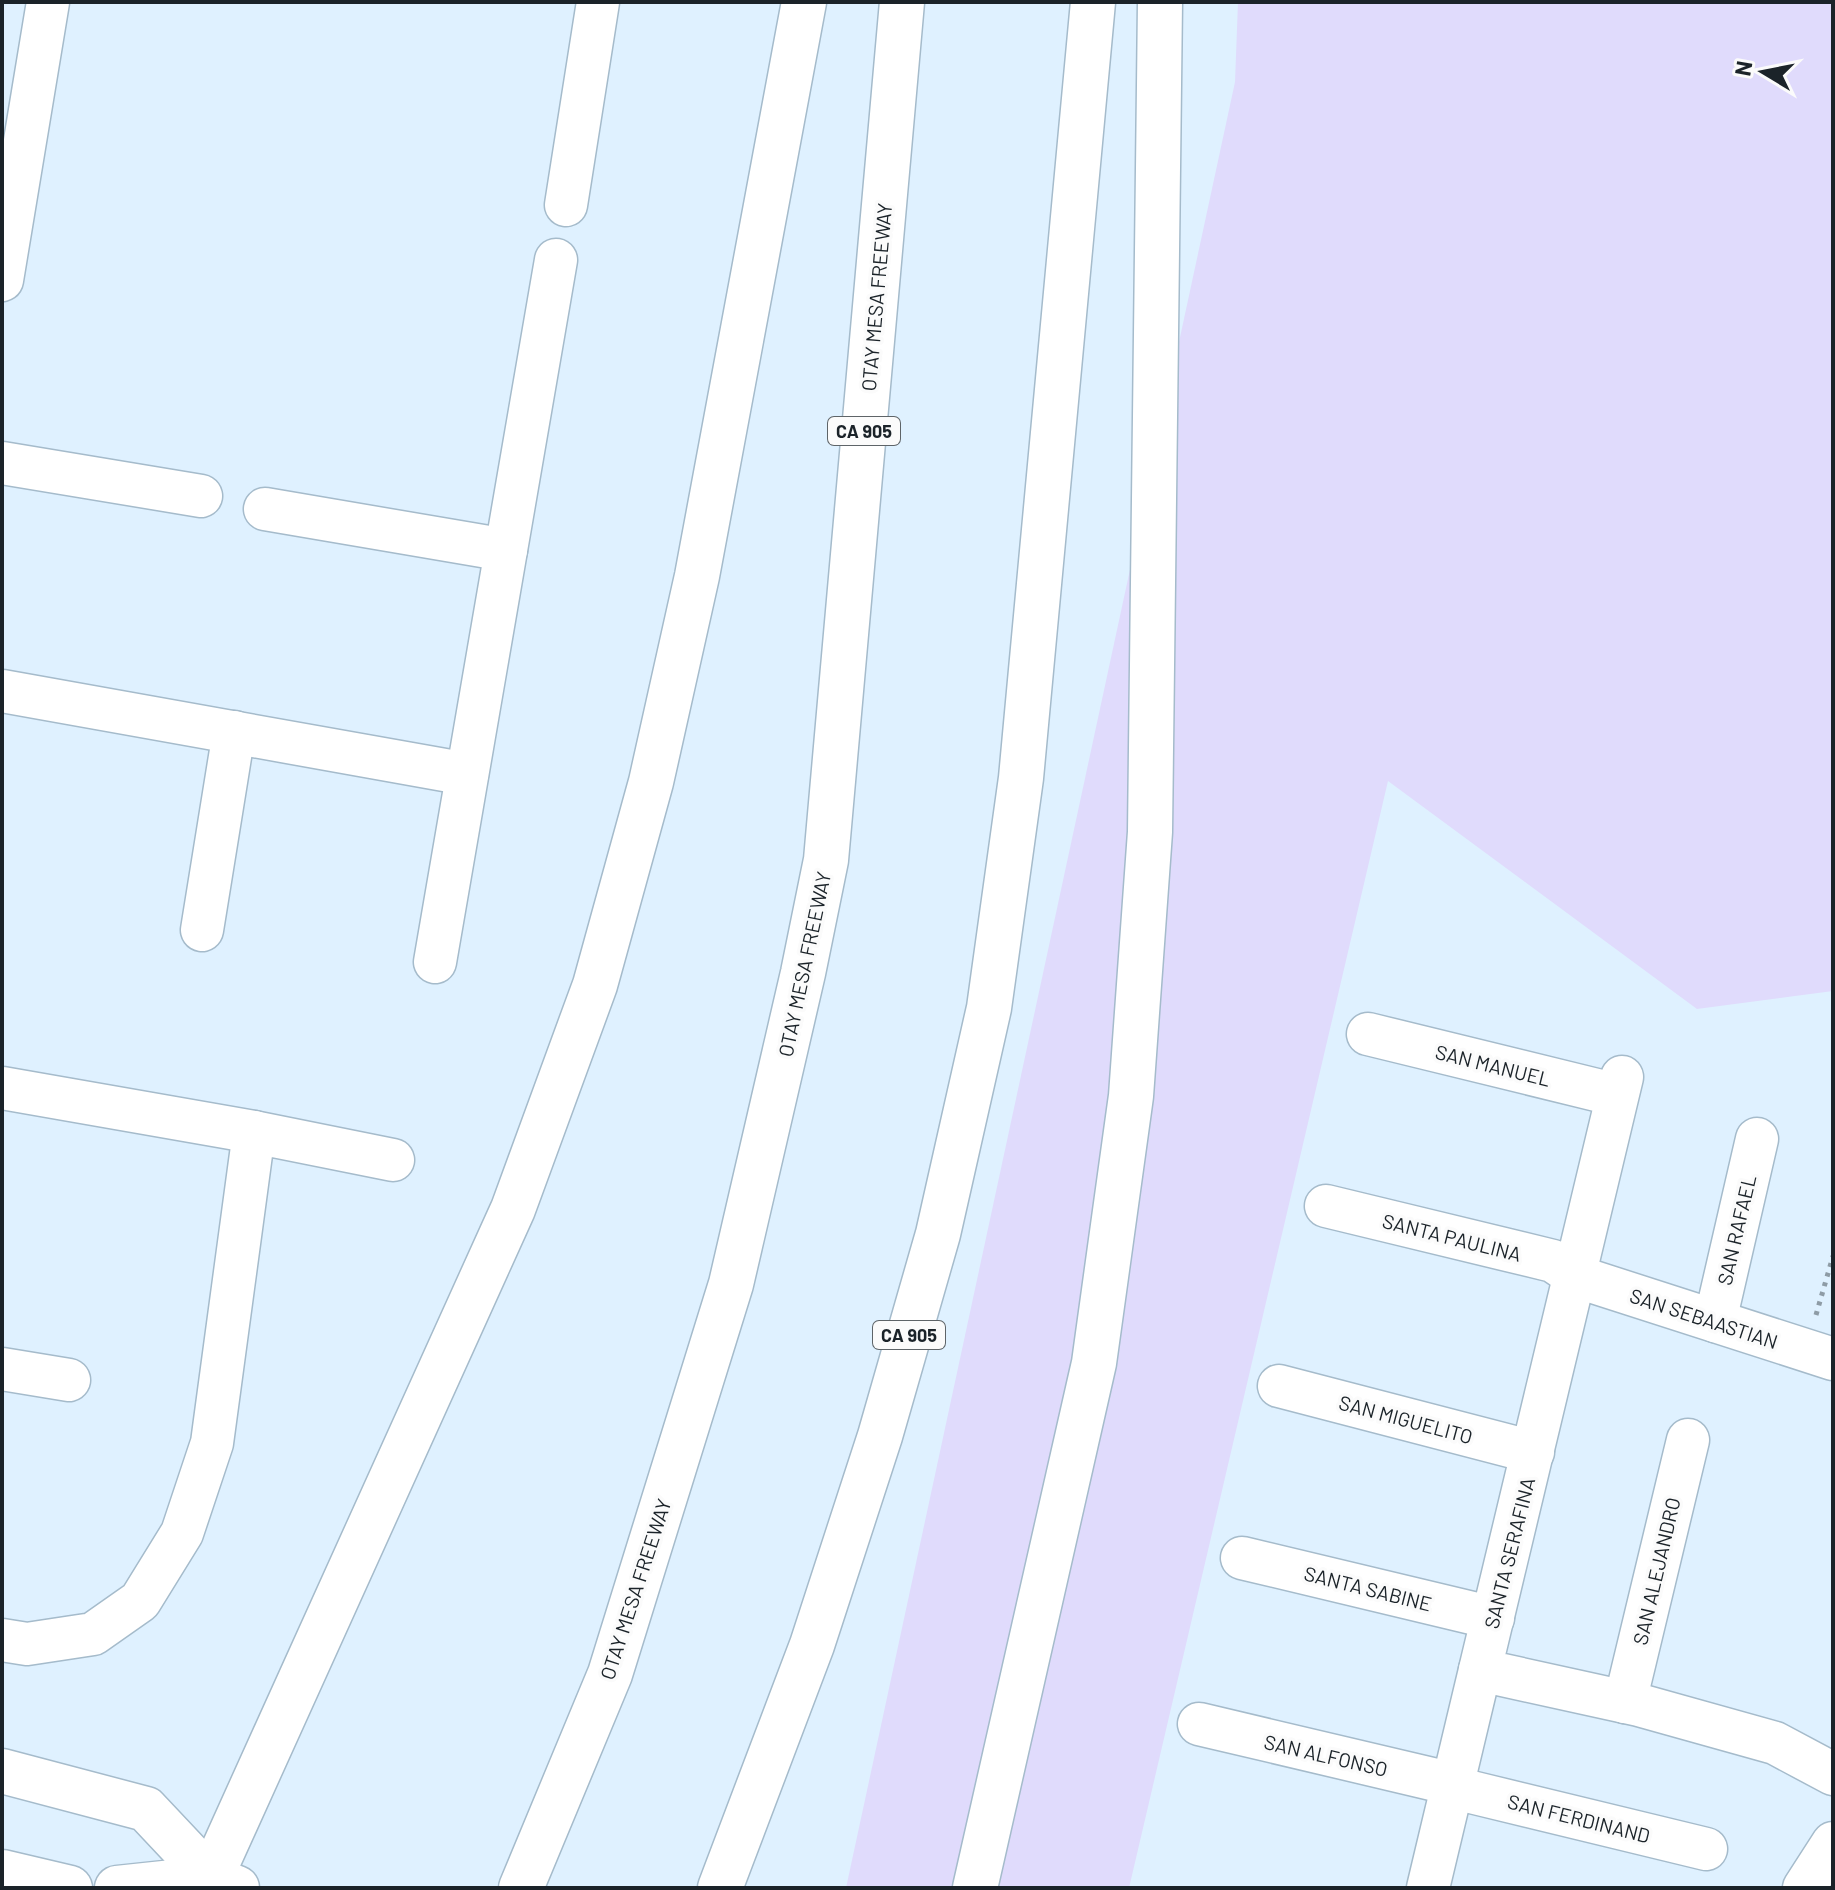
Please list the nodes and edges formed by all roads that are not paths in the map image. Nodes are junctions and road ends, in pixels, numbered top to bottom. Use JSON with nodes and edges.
{"nodes":[{"id":1,"x":48,"y":2,"type":"edge"},
{"id":2,"x":598,"y":2,"type":"edge"},
{"id":3,"x":804,"y":2,"type":"edge"},
{"id":4,"x":902,"y":2,"type":"edge"},
{"id":5,"x":1093,"y":2,"type":"edge"},
{"id":6,"x":1160,"y":2,"type":"edge"},
{"id":7,"x":566,"y":205,"type":"dead end"},
{"id":8,"x":556,"y":260,"type":"dead end"},
{"id":9,"x":2,"y":280,"type":"edge"},
{"id":10,"x":2,"y":463,"type":"edge"},
{"id":11,"x":201,"y":496,"type":"dead end"},
{"id":12,"x":265,"y":509,"type":"dead end"},
{"id":13,"x":506,"y":550,"type":"junction"},
{"id":14,"x":2,"y":691,"type":"edge"},
{"id":15,"x":234,"y":732,"type":"junction"},
{"id":16,"x":467,"y":774,"type":"junction"},
{"id":17,"x":202,"y":930,"type":"dead end"},
{"id":18,"x":435,"y":962,"type":"dead end"},
{"id":19,"x":1368,"y":1034,"type":"dead end"},
{"id":20,"x":1620,"y":1086,"type":"joint"},
{"id":21,"x":2,"y":1088,"type":"edge"},
{"id":22,"x":254,"y":1132,"type":"junction"},
{"id":23,"x":1757,"y":1139,"type":"dead end"},
{"id":24,"x":393,"y":1160,"type":"dead end"},
{"id":25,"x":1326,"y":1206,"type":"dead end"},
{"id":26,"x":1575,"y":1276,"type":"junction"},
{"id":27,"x":1715,"y":1321,"type":"junction"},
{"id":28,"x":1818,"y":1355,"type":"edge"},
{"id":29,"x":2,"y":1369,"type":"edge"},
{"id":30,"x":69,"y":1380,"type":"dead end"},
{"id":31,"x":1279,"y":1386,"type":"dead end"},
{"id":32,"x":1688,"y":1440,"type":"dead end"},
{"id":33,"x":1533,"y":1452,"type":"junction"},
{"id":34,"x":1242,"y":1558,"type":"dead end"},
{"id":35,"x":1493,"y":1618,"type":"junction"},
{"id":36,"x":2,"y":1640,"type":"edge"},
{"id":37,"x":1480,"y":1670,"type":"junction"},
{"id":38,"x":1625,"y":1702,"type":"junction"},
{"id":39,"x":1199,"y":1724,"type":"dead end"},
{"id":40,"x":2,"y":1771,"type":"edge"},
{"id":41,"x":1833,"y":1774,"type":"edge"},
{"id":42,"x":1453,"y":1784,"type":"junction"},
{"id":43,"x":1833,"y":1843,"type":"edge"},
{"id":44,"x":1706,"y":1849,"type":"dead end"},
{"id":45,"x":2,"y":1872,"type":"edge"},
{"id":46,"x":218,"y":1885,"type":"edge"},
{"id":47,"x":70,"y":1888,"type":"edge"},
{"id":48,"x":117,"y":1888,"type":"edge"},
{"id":49,"x":521,"y":1888,"type":"edge"},
{"id":50,"x":720,"y":1888,"type":"edge"},
{"id":51,"x":975,"y":1888,"type":"edge"},
{"id":52,"x":1428,"y":1888,"type":"edge"},
{"id":53,"x":1804,"y":1888,"type":"edge"}],
"edges":[{"from":1,"to":9,"type":"street"},
{"from":2,"to":7,"type":"street"},
{"from":3,"to":46,"type":"main road"},
{"from":4,"to":49,"type":"main road","name":"OTAY MESA FREEWAY","number":"CA 905"},
{"from":5,"to":50,"type":"main road","number":"CA 905"},
{"from":6,"to":51,"type":"main road"},
{"from":8,"to":13,"type":"street"},
{"from":10,"to":11,"type":"street"},
{"from":12,"to":13,"type":"street"},
{"from":13,"to":16,"type":"street"},
{"from":14,"to":15,"type":"street"},
{"from":15,"to":16,"type":"street"},
{"from":15,"to":17,"type":"street"},
{"from":16,"to":18,"type":"street"},
{"from":19,"to":20,"type":"street","name":"SAN MANUEL"},
{"from":20,"to":26,"type":"street","name":"SANTA SERAFINA"},
{"from":21,"to":22,"type":"street"},
{"from":22,"to":24,"type":"street"},
{"from":22,"to":36,"type":"street"},
{"from":23,"to":27,"type":"street","name":"SAN RAFAEL"},
{"from":25,"to":26,"type":"street","name":"SANTA PAULINA"},
{"from":26,"to":27,"type":"street","name":"SAN SEBAASTIAN"},
{"from":26,"to":33,"type":"street","name":"SANTA SERAFINA"},
{"from":27,"to":28,"type":"street","name":"SAN SEBAASTIAN"},
{"from":29,"to":30,"type":"street"},
{"from":31,"to":33,"type":"street","name":"SAN MIGUELITO"},
{"from":32,"to":38,"type":"street","name":"SAN ALEJANDRO"},
{"from":33,"to":35,"type":"street","name":"SANTA SERAFINA"},
{"from":34,"to":35,"type":"street","name":"SANTA SABINE"},
{"from":35,"to":37,"type":"street","name":"SANTA SERAFINA"},
{"from":37,"to":38,"type":"street"},
{"from":37,"to":42,"type":"street","name":"SANTA SERAFINA"},
{"from":38,"to":41,"type":"street"},
{"from":39,"to":42,"type":"street","name":"SAN ALFONSO"},
{"from":40,"to":46,"type":"main road"},
{"from":42,"to":44,"type":"street","name":"SAN FERDINAND"},
{"from":42,"to":52,"type":"street","name":"SANTA SERAFINA"},
{"from":43,"to":53,"type":"street"},
{"from":45,"to":47,"type":"main road"},
{"from":46,"to":48,"type":"main road"}]}
